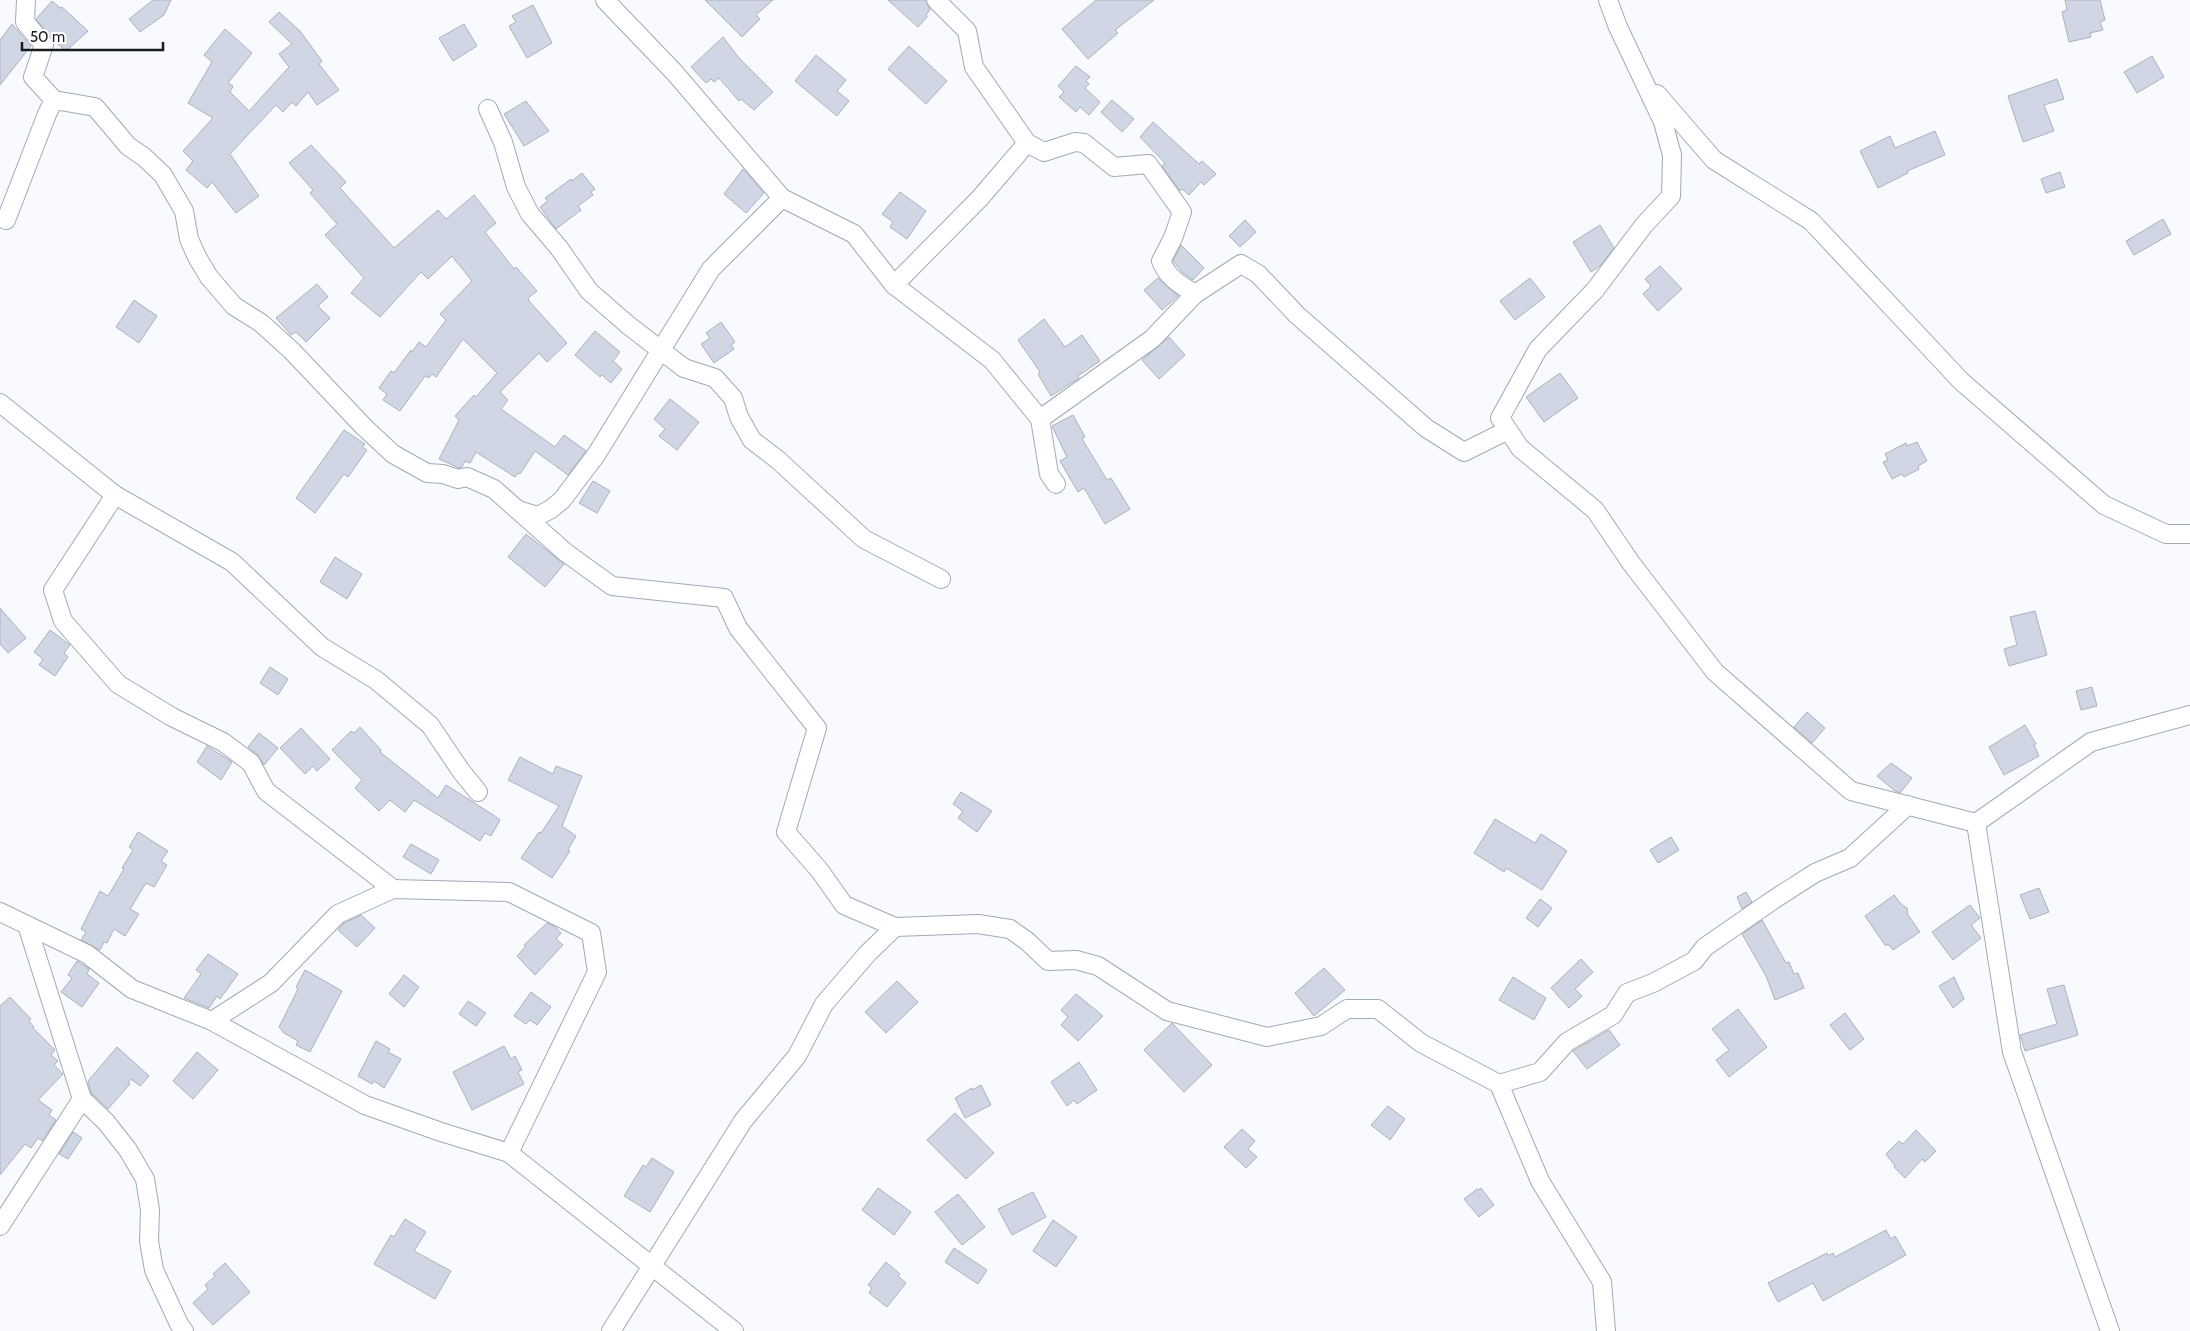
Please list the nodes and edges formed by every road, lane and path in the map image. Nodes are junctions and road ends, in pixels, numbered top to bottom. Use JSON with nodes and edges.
{"nodes":[{"id":1,"x":26,"y":0,"type":"edge"},
{"id":2,"x":605,"y":0,"type":"edge"},
{"id":3,"x":936,"y":0,"type":"edge"},
{"id":4,"x":1608,"y":0,"type":"edge"},
{"id":5,"x":1642,"y":77,"type":"junction"},
{"id":6,"x":54,"y":100,"type":"junction"},
{"id":7,"x":488,"y":109,"type":"dead end"},
{"id":8,"x":1026,"y":143,"type":"junction"},
{"id":9,"x":782,"y":198,"type":"junction"},
{"id":10,"x":6,"y":220,"type":"dead end"},
{"id":11,"x":894,"y":285,"type":"junction"},
{"id":12,"x":1195,"y":294,"type":"junction"},
{"id":13,"x":662,"y":352,"type":"junction"},
{"id":14,"x":0,"y":403,"type":"edge"},
{"id":15,"x":1040,"y":419,"type":"junction"},
{"id":16,"x":1508,"y":430,"type":"junction"},
{"id":17,"x":1056,"y":484,"type":"dead end"},
{"id":18,"x":115,"y":495,"type":"junction"},
{"id":19,"x":518,"y":510,"type":"junction"},
{"id":20,"x":2190,"y":534,"type":"edge"},
{"id":21,"x":941,"y":579,"type":"dead end"},
{"id":22,"x":2190,"y":715,"type":"edge"},
{"id":23,"x":478,"y":792,"type":"dead end"},
{"id":24,"x":1908,"y":806,"type":"junction"},
{"id":25,"x":1976,"y":823,"type":"junction"},
{"id":26,"x":393,"y":889,"type":"junction"},
{"id":27,"x":0,"y":912,"type":"edge"},
{"id":28,"x":27,"y":925,"type":"junction"},
{"id":29,"x":895,"y":927,"type":"junction"},
{"id":30,"x":212,"y":1021,"type":"junction"},
{"id":31,"x":1499,"y":1084,"type":"junction"},
{"id":32,"x":82,"y":1099,"type":"junction"},
{"id":33,"x":509,"y":1153,"type":"junction"},
{"id":34,"x":0,"y":1226,"type":"edge"},
{"id":35,"x":652,"y":1264,"type":"junction"},
{"id":36,"x":184,"y":1331,"type":"edge"},
{"id":37,"x":610,"y":1331,"type":"edge"},
{"id":38,"x":734,"y":1331,"type":"edge"},
{"id":39,"x":1606,"y":1331,"type":"edge"},
{"id":40,"x":2110,"y":1331,"type":"edge"}],
"edges":[{"from":1,"to":6,"type":"street"},
{"from":2,"to":9,"type":"street"},
{"from":3,"to":8,"type":"street"},
{"from":4,"to":5,"type":"street"},
{"from":5,"to":16,"type":"street"},
{"from":5,"to":20,"type":"street"},
{"from":6,"to":10,"type":"street"},
{"from":6,"to":19,"type":"street"},
{"from":7,"to":13,"type":"street"},
{"from":8,"to":11,"type":"street"},
{"from":8,"to":12,"type":"street"},
{"from":9,"to":11,"type":"street"},
{"from":9,"to":13,"type":"street"},
{"from":11,"to":15,"type":"street"},
{"from":12,"to":15,"type":"street"},
{"from":12,"to":16,"type":"street"},
{"from":13,"to":19,"type":"street"},
{"from":13,"to":21,"type":"street"},
{"from":14,"to":18,"type":"street"},
{"from":15,"to":17,"type":"street"},
{"from":16,"to":24,"type":"street"},
{"from":18,"to":23,"type":"street"},
{"from":18,"to":26,"type":"street"},
{"from":19,"to":29,"type":"street"},
{"from":22,"to":25,"type":"street"},
{"from":24,"to":25,"type":"street"},
{"from":24,"to":31,"type":"street"},
{"from":25,"to":40,"type":"street"},
{"from":26,"to":30,"type":"street"},
{"from":26,"to":33,"type":"street"},
{"from":27,"to":28,"type":"street"},
{"from":28,"to":30,"type":"street"},
{"from":28,"to":32,"type":"street"},
{"from":29,"to":31,"type":"street"},
{"from":29,"to":35,"type":"street"},
{"from":30,"to":33,"type":"street"},
{"from":31,"to":39,"type":"street"},
{"from":32,"to":34,"type":"street"},
{"from":32,"to":36,"type":"street"},
{"from":33,"to":35,"type":"street"},
{"from":35,"to":37,"type":"street"},
{"from":35,"to":38,"type":"street"}]}
